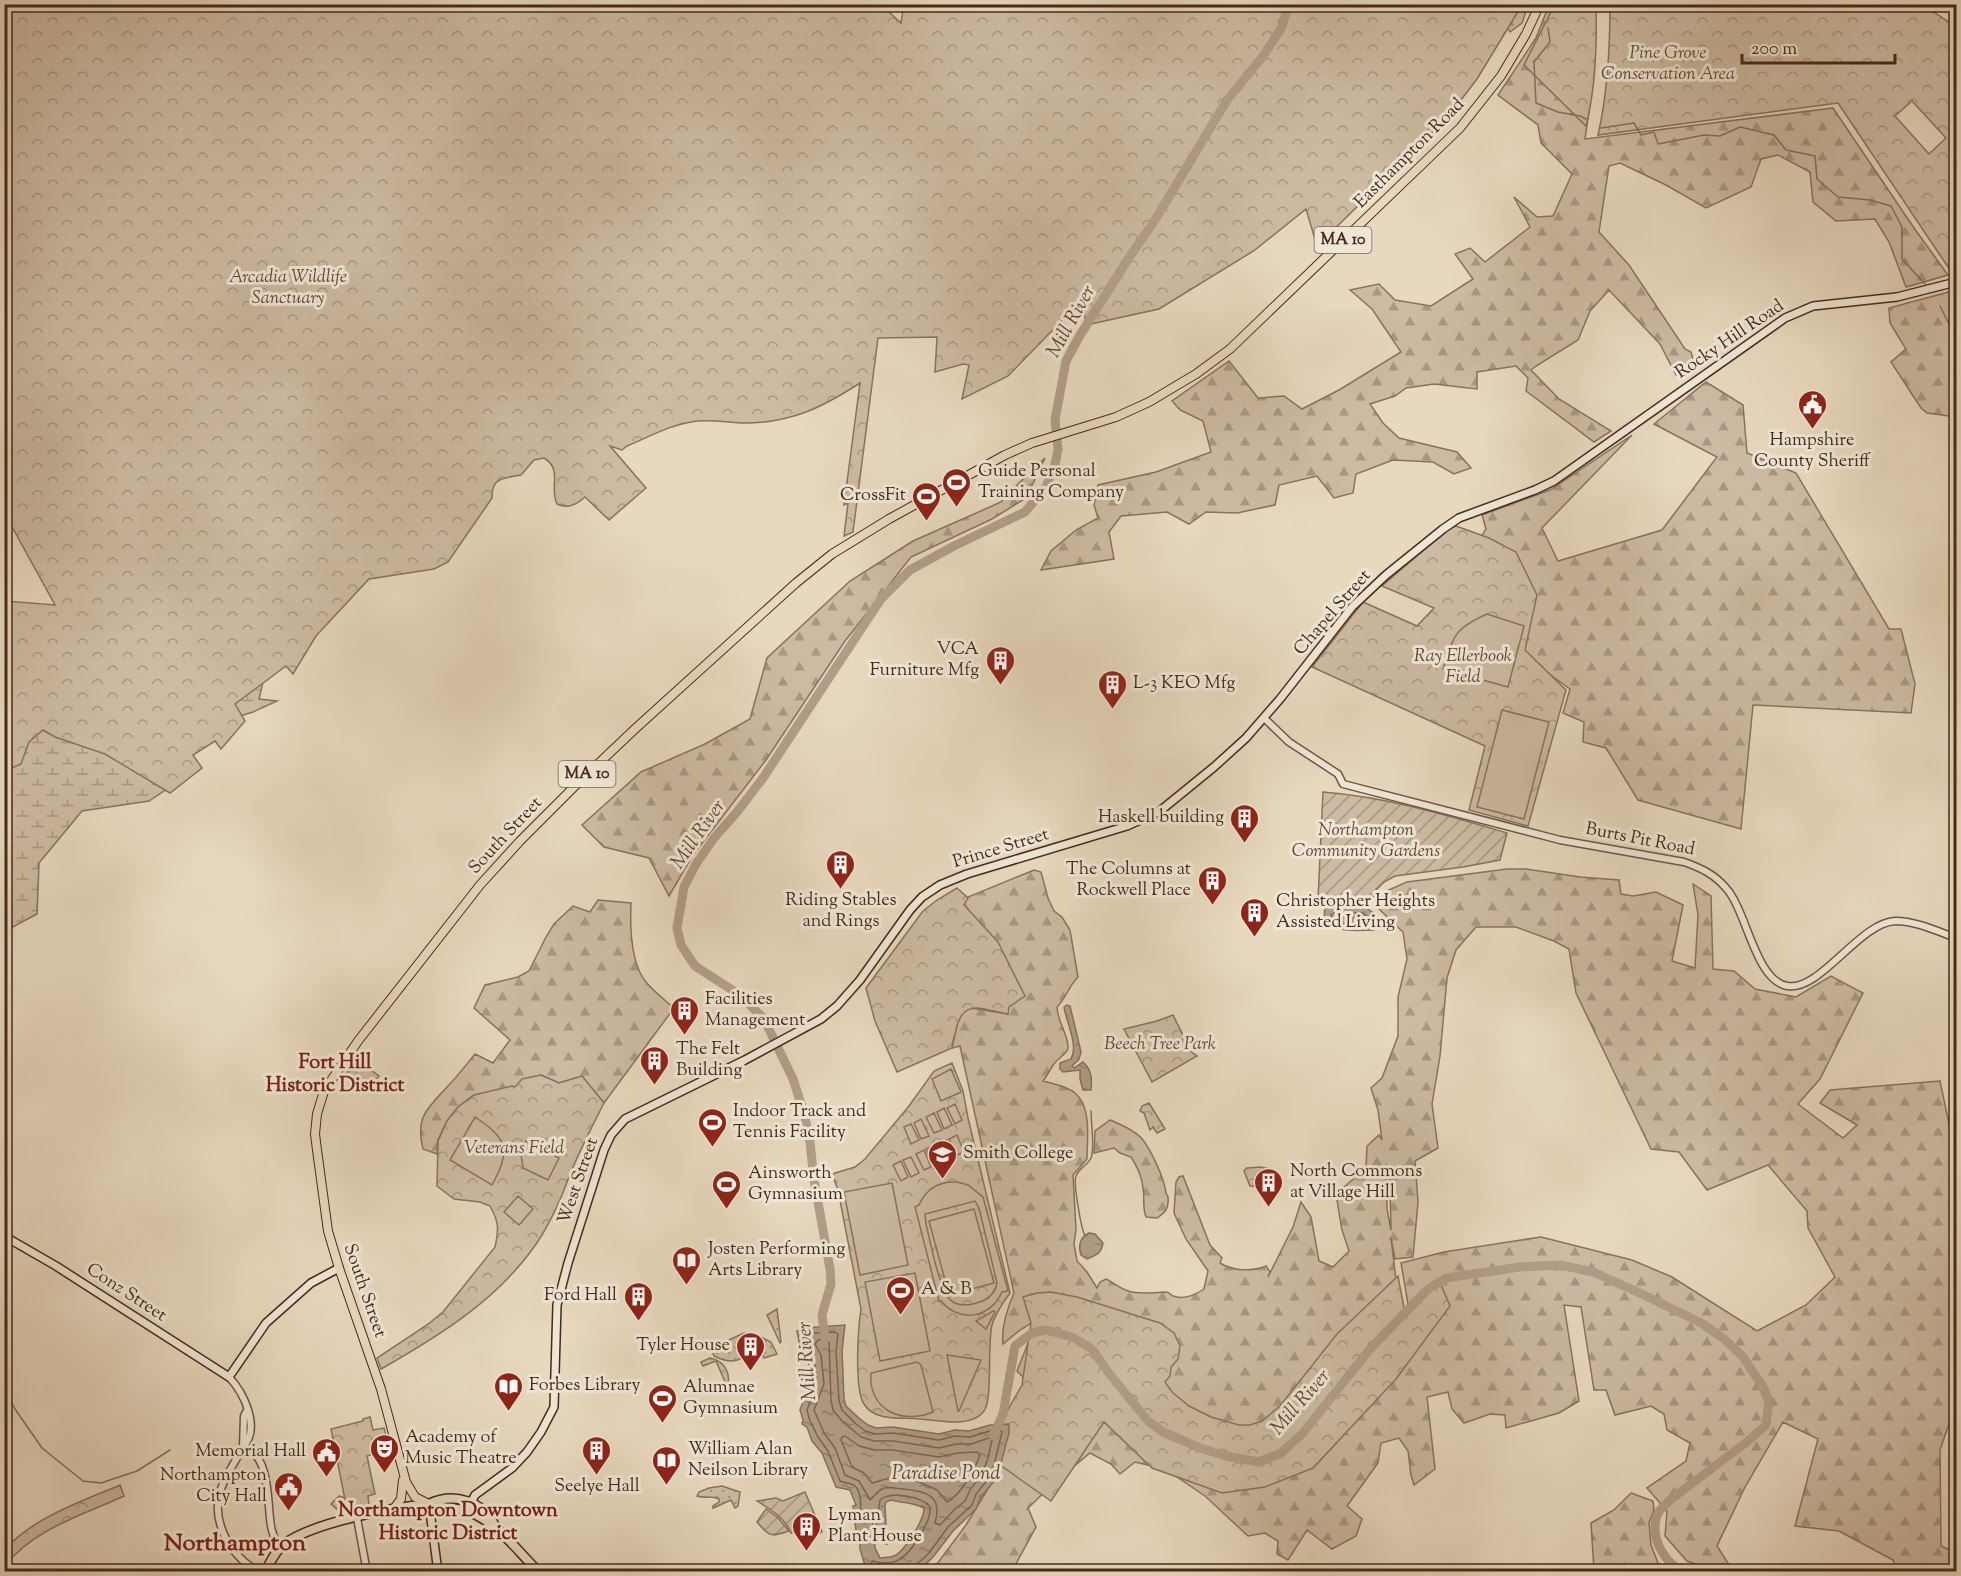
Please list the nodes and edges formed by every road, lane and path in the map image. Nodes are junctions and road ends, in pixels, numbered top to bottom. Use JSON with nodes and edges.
{"nodes":[{"id":1,"x":1540,"y":4,"type":"edge"},
{"id":2,"x":1956,"y":282,"type":"edge"},
{"id":3,"x":1098,"y":424,"type":"joint"},
{"id":4,"x":1576,"y":466,"type":"joint"},
{"id":5,"x":1264,"y":718,"type":"junction"},
{"id":6,"x":1142,"y":821,"type":"joint"},
{"id":7,"x":889,"y":938,"type":"joint"},
{"id":8,"x":1956,"y":938,"type":"edge"},
{"id":9,"x":4,"y":1236,"type":"edge"},
{"id":10,"x":339,"y":1268,"type":"junction"},
{"id":11,"x":229,"y":1377,"type":"junction"},
{"id":12,"x":243,"y":1447,"type":"junction"},
{"id":13,"x":403,"y":1473,"type":"junction"},
{"id":14,"x":471,"y":1502,"type":"junction"},
{"id":15,"x":429,"y":1504,"type":"junction"},
{"id":16,"x":393,"y":1510,"type":"junction"},
{"id":17,"x":467,"y":1512,"type":"junction"},
{"id":18,"x":357,"y":1518,"type":"junction"},
{"id":19,"x":495,"y":1526,"type":"junction"},
{"id":20,"x":279,"y":1548,"type":"junction"},
{"id":21,"x":259,"y":1572,"type":"edge"},
{"id":22,"x":265,"y":1572,"type":"edge"},
{"id":23,"x":367,"y":1572,"type":"edge"},
{"id":24,"x":438,"y":1572,"type":"edge"},
{"id":25,"x":539,"y":1572,"type":"edge"}],
"edges":[{"from":1,"to":3,"type":"main road","name":"Easthampton Road","number":"MA 10"},
{"from":2,"to":4,"type":"main road","name":"Rocky Hill Road"},
{"from":3,"to":10,"type":"main road","name":"South Street","number":"MA 10"},
{"from":4,"to":5,"type":"main road","name":"Chapel Street"},
{"from":5,"to":6,"type":"main road","name":"Chapel Street"},
{"from":5,"to":8,"type":"street","name":"Burts Pit Road"},
{"from":6,"to":7,"type":"main road","name":"Prince Street"},
{"from":7,"to":14,"type":"main road","name":"West Street"},
{"from":9,"to":11,"type":"main road","name":"Conz Street"},
{"from":10,"to":11,"type":"main road"},
{"from":10,"to":13,"type":"main road","name":"South Street","number":"MA 10"},
{"from":11,"to":12,"type":"street"},
{"from":12,"to":20,"type":"street"},
{"from":12,"to":21,"type":"street"},
{"from":13,"to":15,"type":"main road","number":"MA 10"},
{"from":13,"to":16,"type":"main road","number":"MA 10"},
{"from":14,"to":15,"type":"highway"},
{"from":14,"to":17,"type":"main road","name":"West Street"},
{"from":14,"to":19,"type":"highway"},
{"from":15,"to":16,"type":"highway"},
{"from":15,"to":17,"type":"highway"},
{"from":15,"to":24,"type":"main road"},
{"from":16,"to":18,"type":"highway"},
{"from":17,"to":19,"type":"highway"},
{"from":18,"to":20,"type":"highway"},
{"from":18,"to":23,"type":"street"},
{"from":19,"to":25,"type":"highway"},
{"from":20,"to":22,"type":"highway"}]}
